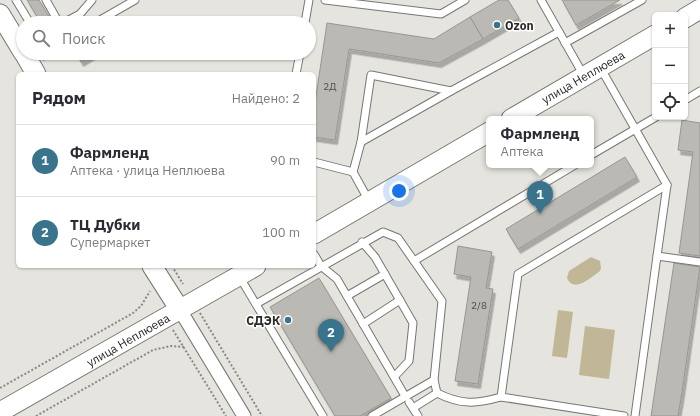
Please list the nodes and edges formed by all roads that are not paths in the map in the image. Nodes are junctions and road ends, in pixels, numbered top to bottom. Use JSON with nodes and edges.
{"nodes":[{"id":1,"x":16,"y":0,"type":"edge"},
{"id":2,"x":46,"y":0,"type":"edge"},
{"id":3,"x":90,"y":0,"type":"edge"},
{"id":4,"x":135,"y":0,"type":"edge"},
{"id":5,"x":309,"y":0,"type":"edge"},
{"id":6,"x":325,"y":0,"type":"edge"},
{"id":7,"x":465,"y":0,"type":"edge"},
{"id":8,"x":541,"y":0,"type":"edge"},
{"id":9,"x":642,"y":0,"type":"edge"},
{"id":10,"x":700,"y":9,"type":"edge"},
{"id":11,"x":0,"y":14,"type":"edge"},
{"id":12,"x":26,"y":16,"type":"edge"},
{"id":13,"x":55,"y":16,"type":"edge"},
{"id":14,"x":76,"y":16,"type":"edge"},
{"id":15,"x":107,"y":16,"type":"edge"},
{"id":16,"x":306,"y":16,"type":"edge"},
{"id":17,"x":688,"y":16,"type":"edge"},
{"id":18,"x":559,"y":32,"type":"junction"},
{"id":19,"x":652,"y":37,"type":"edge"},
{"id":20,"x":16,"y":40,"type":"edge"},
{"id":21,"x":566,"y":44,"type":"junction"},
{"id":22,"x":32,"y":60,"type":"edge"},
{"id":23,"x":299,"y":60,"type":"edge"},
{"id":24,"x":40,"y":67,"type":"edge"},
{"id":25,"x":296,"y":72,"type":"edge"},
{"id":26,"x":592,"y":72,"type":"junction"},
{"id":27,"x":451,"y":91,"type":"junction"},
{"id":28,"x":700,"y":91,"type":"edge"},
{"id":29,"x":688,"y":98,"type":"edge"},
{"id":30,"x":516,"y":116,"type":"edge"},
{"id":31,"x":652,"y":119,"type":"edge"},
{"id":32,"x":635,"y":129,"type":"junction"},
{"id":33,"x":486,"y":134,"type":"edge"},
{"id":34,"x":361,"y":142,"type":"junction"},
{"id":35,"x":594,"y":153,"type":"edge"},
{"id":36,"x":316,"y":163,"type":"edge"},
{"id":37,"x":569,"y":168,"type":"edge"},
{"id":38,"x":353,"y":172,"type":"junction"},
{"id":39,"x":667,"y":185,"type":"junction"},
{"id":40,"x":370,"y":201,"type":"junction"},
{"id":41,"x":316,"y":233,"type":"edge"},
{"id":42,"x":362,"y":242,"type":"junction"},
{"id":43,"x":657,"y":256,"type":"junction"},
{"id":44,"x":316,"y":257,"type":"edge"},
{"id":45,"x":414,"y":261,"type":"junction"},
{"id":46,"x":700,"y":262,"type":"edge"},
{"id":47,"x":321,"y":266,"type":"junction"},
{"id":48,"x":153,"y":268,"type":"edge"},
{"id":49,"x":253,"y":268,"type":"edge"},
{"id":50,"x":385,"y":274,"type":"junction"},
{"id":51,"x":239,"y":276,"type":"junction"},
{"id":52,"x":347,"y":296,"type":"junction"},
{"id":53,"x":400,"y":300,"type":"junction"},
{"id":54,"x":256,"y":304,"type":"junction"},
{"id":55,"x":180,"y":310,"type":"junction"},
{"id":56,"x":363,"y":324,"type":"junction"},
{"id":57,"x":395,"y":376,"type":"junction"},
{"id":58,"x":434,"y":380,"type":"junction"},
{"id":59,"x":437,"y":393,"type":"junction"},
{"id":60,"x":501,"y":397,"type":"junction"},
{"id":61,"x":409,"y":402,"type":"junction"},
{"id":62,"x":0,"y":412,"type":"edge"},
{"id":63,"x":244,"y":416,"type":"edge"},
{"id":64,"x":323,"y":416,"type":"edge"},
{"id":65,"x":372,"y":416,"type":"edge"},
{"id":66,"x":418,"y":416,"type":"edge"},
{"id":67,"x":624,"y":416,"type":"edge"},
{"id":68,"x":636,"y":416,"type":"edge"}],
"edges":[{"from":1,"to":12,"type":"lane"},
{"from":2,"to":13,"type":"lane"},
{"from":3,"to":14,"type":"lane"},
{"from":4,"to":15,"type":"lane"},
{"from":5,"to":16,"type":"lane"},
{"from":6,"to":7,"type":"lane"},
{"from":8,"to":18,"type":"lane"},
{"from":9,"to":21,"type":"lane"},
{"from":10,"to":17,"type":"main road"},
{"from":11,"to":20,"type":"main road"},
{"from":18,"to":21,"type":"lane"},
{"from":18,"to":27,"type":"lane"},
{"from":19,"to":26,"type":"main road","name":"улица Неплюева"},
{"from":21,"to":26,"type":"lane"},
{"from":22,"to":24,"type":"main road"},
{"from":23,"to":25,"type":"lane"},
{"from":26,"to":30,"type":"main road","name":"улица Неплюева"},
{"from":26,"to":32,"type":"lane"},
{"from":27,"to":34,"type":"lane"},
{"from":27,"to":34,"type":"lane"},
{"from":28,"to":29,"type":"lane"},
{"from":31,"to":32,"type":"lane"},
{"from":32,"to":35,"type":"lane"},
{"from":32,"to":39,"type":"lane"},
{"from":33,"to":40,"type":"main road"},
{"from":34,"to":38,"type":"lane"},
{"from":36,"to":38,"type":"lane"},
{"from":37,"to":45,"type":"lane"},
{"from":38,"to":40,"type":"lane"},
{"from":39,"to":43,"type":"lane"},
{"from":39,"to":60,"type":"lane"},
{"from":40,"to":41,"type":"main road"},
{"from":42,"to":45,"type":"lane"},
{"from":42,"to":47,"type":"lane"},
{"from":42,"to":50,"type":"lane"},
{"from":43,"to":46,"type":"lane"},
{"from":43,"to":68,"type":"lane"},
{"from":44,"to":47,"type":"lane"},
{"from":45,"to":58,"type":"lane"},
{"from":47,"to":52,"type":"lane"},
{"from":47,"to":54,"type":"lane"},
{"from":48,"to":55,"type":"main road"},
{"from":49,"to":51,"type":"main road","name":"улица Неплюева"},
{"from":50,"to":52,"type":"lane"},
{"from":50,"to":53,"type":"lane"},
{"from":51,"to":54,"type":"lane"},
{"from":51,"to":55,"type":"main road","name":"улица Неплюева"},
{"from":52,"to":56,"type":"lane"},
{"from":53,"to":56,"type":"lane"},
{"from":53,"to":57,"type":"lane"},
{"from":54,"to":64,"type":"lane"},
{"from":55,"to":62,"type":"main road","name":"улица Неплюева"},
{"from":55,"to":63,"type":"street"},
{"from":56,"to":57,"type":"lane"},
{"from":57,"to":61,"type":"lane"},
{"from":58,"to":59,"type":"lane"},
{"from":58,"to":61,"type":"lane"},
{"from":59,"to":60,"type":"lane"},
{"from":59,"to":61,"type":"lane"},
{"from":60,"to":67,"type":"lane"},
{"from":61,"to":65,"type":"lane"},
{"from":61,"to":66,"type":"lane"}]}
